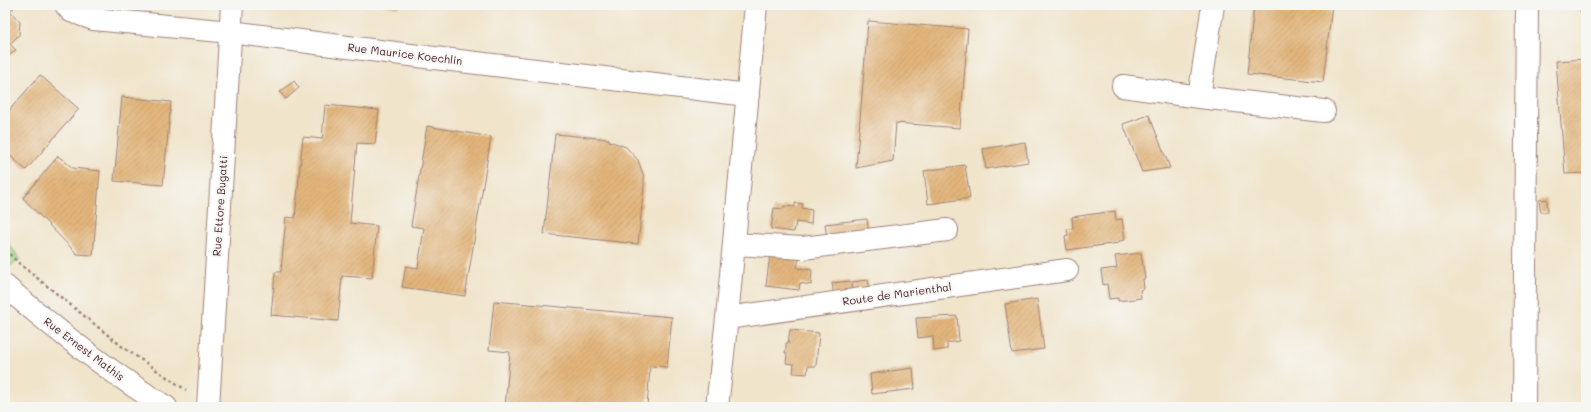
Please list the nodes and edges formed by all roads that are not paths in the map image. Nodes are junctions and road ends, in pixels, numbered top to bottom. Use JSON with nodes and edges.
{"nodes":[{"id":1,"x":66,"y":5,"type":"edge"},
{"id":2,"x":232,"y":5,"type":"edge"},
{"id":3,"x":756,"y":5,"type":"edge"},
{"id":4,"x":1213,"y":5,"type":"edge"},
{"id":5,"x":1527,"y":5,"type":"edge"},
{"id":6,"x":231,"y":32,"type":"junction"},
{"id":7,"x":1123,"y":86,"type":"dead end"},
{"id":8,"x":748,"y":95,"type":"junction"},
{"id":9,"x":1199,"y":97,"type":"junction"},
{"id":10,"x":1324,"y":111,"type":"dead end"},
{"id":11,"x":947,"y":230,"type":"dead end"},
{"id":12,"x":734,"y":244,"type":"junction"},
{"id":13,"x":1067,"y":270,"type":"dead end"},
{"id":14,"x":5,"y":286,"type":"edge"},
{"id":15,"x":727,"y":318,"type":"junction"},
{"id":16,"x":208,"y":405,"type":"edge"},
{"id":17,"x":166,"y":407,"type":"edge"},
{"id":18,"x":718,"y":407,"type":"edge"},
{"id":19,"x":1524,"y":407,"type":"edge"}],
"edges":[{"from":1,"to":6,"type":"street","name":"Rue Maurice Koechlin"},
{"from":2,"to":6,"type":"street","name":"Rue Ettore Bugatti"},
{"from":3,"to":8,"type":"street"},
{"from":4,"to":9,"type":"street"},
{"from":5,"to":19,"type":"street"},
{"from":6,"to":8,"type":"street","name":"Rue Maurice Koechlin"},
{"from":6,"to":16,"type":"street","name":"Rue Ettore Bugatti"},
{"from":7,"to":9,"type":"street"},
{"from":8,"to":12,"type":"street"},
{"from":9,"to":10,"type":"street"},
{"from":11,"to":12,"type":"street"},
{"from":12,"to":15,"type":"street"},
{"from":13,"to":15,"type":"street","name":"Route de Marienthal"},
{"from":14,"to":17,"type":"street","name":"Rue Ernest Mathis"},
{"from":15,"to":18,"type":"street"}]}
